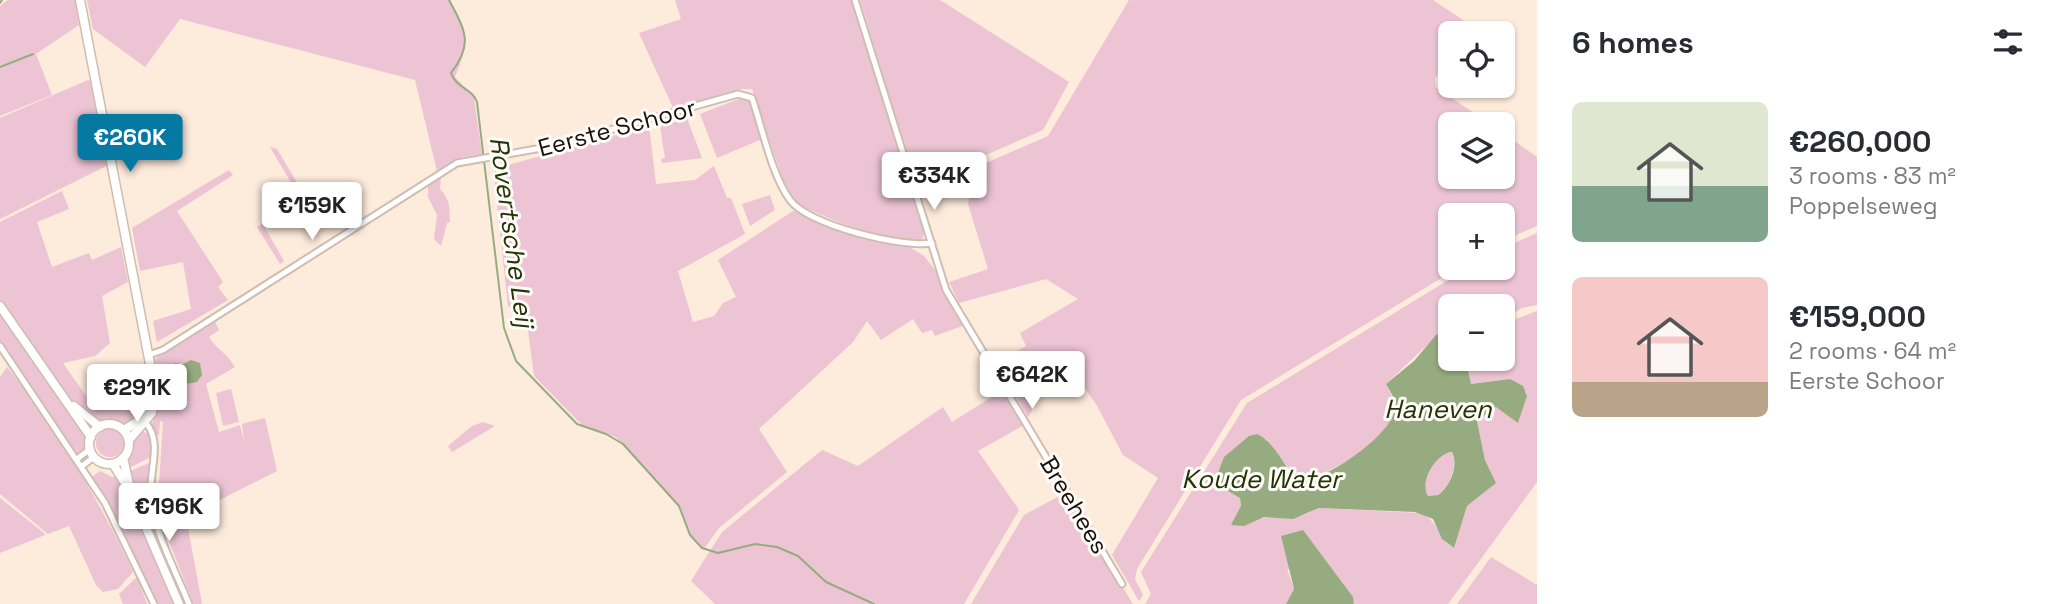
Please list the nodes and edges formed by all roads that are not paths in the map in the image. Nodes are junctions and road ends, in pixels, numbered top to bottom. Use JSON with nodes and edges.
{"nodes":[{"id":1,"x":80,"y":0,"type":"edge"},
{"id":2,"x":855,"y":0,"type":"edge"},
{"id":3,"x":932,"y":243,"type":"junction"},
{"id":4,"x":0,"y":306,"type":"edge"},
{"id":5,"x":0,"y":346,"type":"edge"},
{"id":6,"x":149,"y":355,"type":"junction"},
{"id":7,"x":58,"y":388,"type":"junction"},
{"id":8,"x":155,"y":396,"type":"junction"},
{"id":9,"x":146,"y":423,"type":"junction"},
{"id":10,"x":100,"y":427,"type":"junction"},
{"id":11,"x":124,"y":430,"type":"junction"},
{"id":12,"x":91,"y":437,"type":"junction"},
{"id":13,"x":129,"y":440,"type":"junction"},
{"id":14,"x":92,"y":453,"type":"junction"},
{"id":15,"x":123,"y":458,"type":"junction"},
{"id":16,"x":78,"y":459,"type":"junction"},
{"id":17,"x":113,"y":464,"type":"junction"},
{"id":18,"x":82,"y":466,"type":"junction"},
{"id":19,"x":131,"y":493,"type":"junction"},
{"id":20,"x":1122,"y":584,"type":"dead end"},
{"id":21,"x":154,"y":604,"type":"edge"},
{"id":22,"x":179,"y":604,"type":"edge"},
{"id":23,"x":189,"y":604,"type":"edge"}],
"edges":[{"from":1,"to":6,"type":"main road"},
{"from":2,"to":3,"type":"street","name":"Breehees"},
{"from":3,"to":6,"type":"street","name":"Eerste Schoor"},
{"from":3,"to":20,"type":"street","name":"Breehees"},
{"from":4,"to":7,"type":"main road"},
{"from":5,"to":16,"type":"street"},
{"from":6,"to":8,"type":"main road"},
{"from":7,"to":10,"type":"main road"},
{"from":7,"to":12,"type":"main road"},
{"from":8,"to":9,"type":"main road"},
{"from":8,"to":11,"type":"main road"},
{"from":9,"to":13,"type":"main road"},
{"from":9,"to":23,"type":"street"},
{"from":10,"to":11,"type":"main road"},
{"from":10,"to":12,"type":"main road"},
{"from":11,"to":13,"type":"main road"},
{"from":12,"to":14,"type":"main road"},
{"from":13,"to":15,"type":"main road"},
{"from":14,"to":16,"type":"street"},
{"from":14,"to":17,"type":"main road"},
{"from":14,"to":18,"type":"street"},
{"from":15,"to":17,"type":"main road"},
{"from":15,"to":19,"type":"main road"},
{"from":16,"to":18,"type":"street"},
{"from":17,"to":19,"type":"main road"},
{"from":18,"to":21,"type":"street"},
{"from":19,"to":22,"type":"main road"}]}
